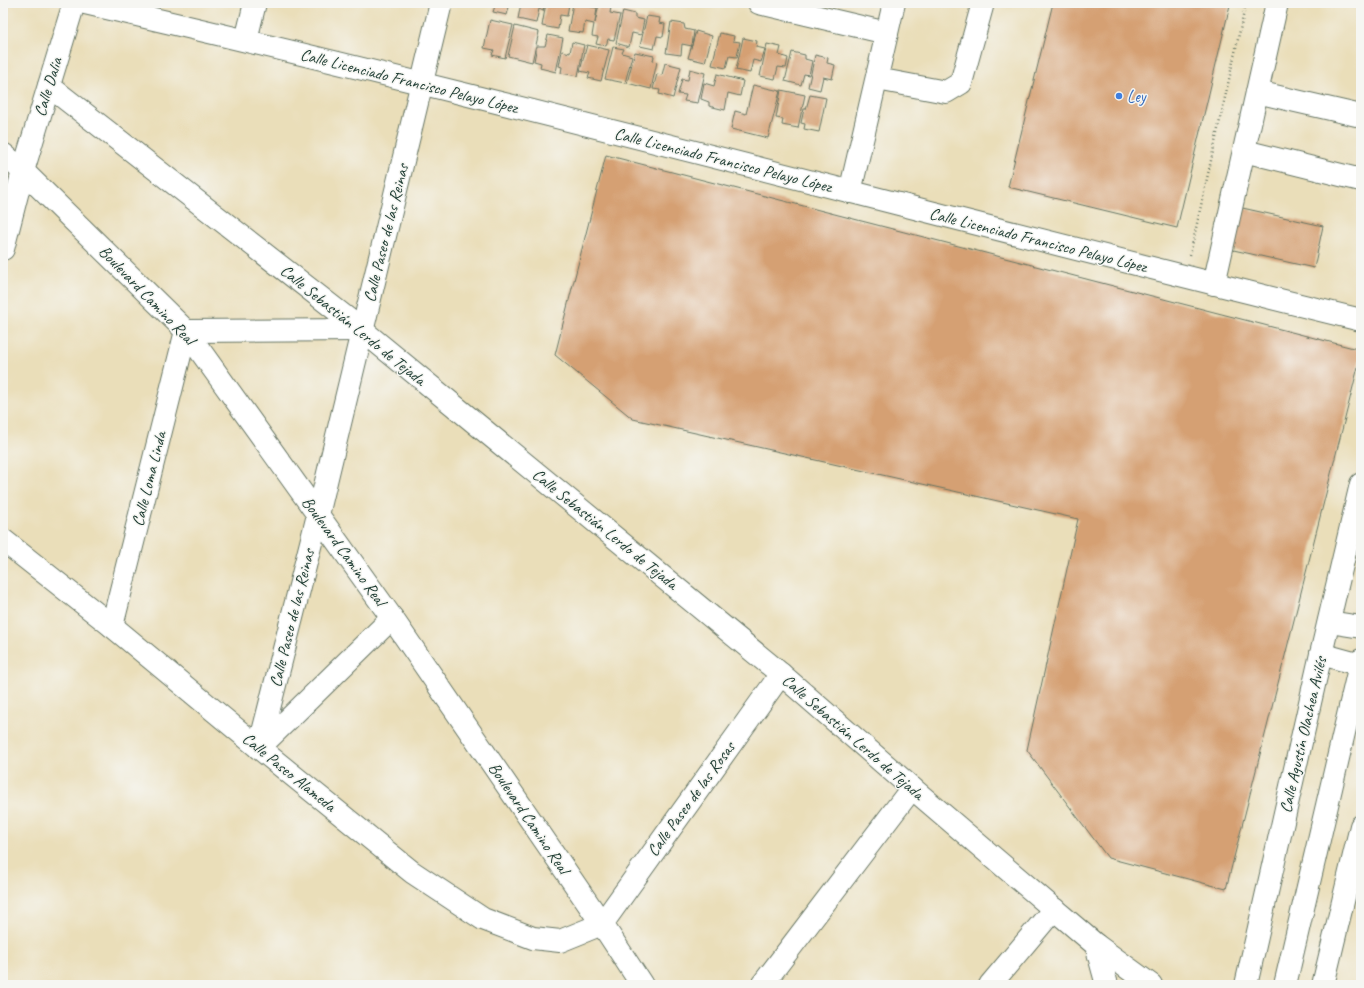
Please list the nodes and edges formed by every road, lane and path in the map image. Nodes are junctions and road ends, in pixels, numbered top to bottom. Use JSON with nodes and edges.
{"nodes":[{"id":1,"x":74,"y":3,"type":"edge"},
{"id":2,"x":85,"y":3,"type":"edge"},
{"id":3,"x":255,"y":3,"type":"edge"},
{"id":4,"x":441,"y":3,"type":"edge"},
{"id":5,"x":759,"y":3,"type":"edge"},
{"id":6,"x":894,"y":3,"type":"edge"},
{"id":7,"x":983,"y":3,"type":"edge"},
{"id":8,"x":1246,"y":3,"type":"edge"},
{"id":9,"x":1276,"y":3,"type":"edge"},
{"id":10,"x":887,"y":32,"type":"junction"},
{"id":11,"x":246,"y":40,"type":"junction"},
{"id":12,"x":877,"y":79,"type":"junction"},
{"id":13,"x":422,"y":84,"type":"junction"},
{"id":14,"x":49,"y":86,"type":"junction"},
{"id":15,"x":1257,"y":92,"type":"junction"},
{"id":16,"x":1361,"y":116,"type":"edge"},
{"id":17,"x":1244,"y":151,"type":"junction"},
{"id":18,"x":3,"y":154,"type":"edge"},
{"id":19,"x":23,"y":171,"type":"junction"},
{"id":20,"x":1361,"y":180,"type":"edge"},
{"id":21,"x":850,"y":192,"type":"junction"},
{"id":22,"x":3,"y":249,"type":"edge"},
{"id":23,"x":1185,"y":277,"type":"junction"},
{"id":24,"x":1214,"y":284,"type":"junction"},
{"id":25,"x":1361,"y":320,"type":"edge"},
{"id":26,"x":362,"y":330,"type":"junction"},
{"id":27,"x":186,"y":331,"type":"junction"},
{"id":28,"x":1361,"y":484,"type":"edge"},
{"id":29,"x":318,"y":515,"type":"junction"},
{"id":30,"x":3,"y":540,"type":"edge"},
{"id":31,"x":392,"y":618,"type":"junction"},
{"id":32,"x":1329,"y":622,"type":"junction"},
{"id":33,"x":112,"y":626,"type":"junction"},
{"id":34,"x":1361,"y":627,"type":"edge"},
{"id":35,"x":1321,"y":654,"type":"junction"},
{"id":36,"x":1361,"y":663,"type":"edge"},
{"id":37,"x":781,"y":674,"type":"junction"},
{"id":38,"x":259,"y":748,"type":"junction"},
{"id":39,"x":912,"y":788,"type":"junction"},
{"id":40,"x":1361,"y":826,"type":"edge"},
{"id":41,"x":1054,"y":909,"type":"junction"},
{"id":42,"x":602,"y":924,"type":"junction"},
{"id":43,"x":1096,"y":945,"type":"junction"},
{"id":44,"x":642,"y":985,"type":"edge"},
{"id":45,"x":762,"y":985,"type":"edge"},
{"id":46,"x":990,"y":985,"type":"edge"},
{"id":47,"x":1107,"y":985,"type":"edge"},
{"id":48,"x":1151,"y":985,"type":"edge"},
{"id":49,"x":1246,"y":985,"type":"edge"},
{"id":50,"x":1285,"y":985,"type":"edge"},
{"id":51,"x":1323,"y":985,"type":"edge"}],
"edges":[{"from":1,"to":14,"type":"main road","name":"Calle Dalia"},
{"from":2,"to":11,"type":"main road","name":"Calle Licenciado Francisco Pelayo López"},
{"from":3,"to":11,"type":"main road"},
{"from":4,"to":13,"type":"main road","name":"Calle Paseo de las Reinas"},
{"from":5,"to":10,"type":"main road"},
{"from":6,"to":10,"type":"main road"},
{"from":7,"to":12,"type":"main road"},
{"from":8,"to":23,"type":"path"},
{"from":9,"to":15,"type":"main road"},
{"from":10,"to":12,"type":"main road"},
{"from":11,"to":13,"type":"main road","name":"Calle Licenciado Francisco Pelayo López"},
{"from":12,"to":21,"type":"main road"},
{"from":13,"to":21,"type":"main road","name":"Calle Licenciado Francisco Pelayo López"},
{"from":13,"to":26,"type":"main road","name":"Calle Paseo de las Reinas"},
{"from":14,"to":19,"type":"main road","name":"Calle Dalia"},
{"from":14,"to":26,"type":"main road","name":"Calle Sebastián Lerdo de Tejada"},
{"from":15,"to":16,"type":"main road"},
{"from":15,"to":17,"type":"main road"},
{"from":17,"to":20,"type":"main road"},
{"from":17,"to":24,"type":"main road"},
{"from":18,"to":19,"type":"main road","name":"Boulevard Camino Real"},
{"from":19,"to":22,"type":"main road","name":"Calle Dalia"},
{"from":19,"to":27,"type":"main road","name":"Boulevard Camino Real"},
{"from":21,"to":23,"type":"main road","name":"Calle Licenciado Francisco Pelayo López"},
{"from":23,"to":24,"type":"main road","name":"Calle Licenciado Francisco Pelayo López"},
{"from":24,"to":25,"type":"main road","name":"Calle Licenciado Francisco Pelayo López"},
{"from":26,"to":27,"type":"main road"},
{"from":26,"to":29,"type":"main road","name":"Calle Paseo de las Reinas"},
{"from":26,"to":37,"type":"main road","name":"Calle Sebastián Lerdo de Tejada"},
{"from":27,"to":29,"type":"main road","name":"Boulevard Camino Real"},
{"from":27,"to":33,"type":"main road","name":"Calle Loma Linda"},
{"from":28,"to":32,"type":"main road","name":"Calle Agustín Olachea Avilés"},
{"from":29,"to":31,"type":"main road","name":"Boulevard Camino Real"},
{"from":29,"to":38,"type":"main road","name":"Calle Paseo de las Reinas"},
{"from":30,"to":33,"type":"main road","name":"Calle Paseo Alameda"},
{"from":31,"to":38,"type":"main road","name":"Calle Paseo de las Reinas"},
{"from":31,"to":42,"type":"main road","name":"Boulevard Camino Real"},
{"from":32,"to":34,"type":"main road"},
{"from":32,"to":35,"type":"main road","name":"Calle Agustín Olachea Avilés"},
{"from":33,"to":38,"type":"main road","name":"Calle Paseo Alameda"},
{"from":35,"to":36,"type":"main road"},
{"from":35,"to":49,"type":"main road","name":"Calle Agustín Olachea Avilés"},
{"from":36,"to":50,"type":"main road"},
{"from":37,"to":39,"type":"main road","name":"Calle Sebastián Lerdo de Tejada"},
{"from":37,"to":42,"type":"main road","name":"Calle Paseo de las Rosas"},
{"from":38,"to":42,"type":"main road","name":"Calle Paseo Alameda"},
{"from":39,"to":41,"type":"main road","name":"Calle Sebastián Lerdo de Tejada"},
{"from":39,"to":45,"type":"main road"},
{"from":40,"to":51,"type":"main road"},
{"from":41,"to":43,"type":"main road","name":"Calle Sebastián Lerdo de Tejada"},
{"from":41,"to":46,"type":"main road"},
{"from":42,"to":44,"type":"main road","name":"Boulevard Camino Real"},
{"from":43,"to":47,"type":"main road"},
{"from":43,"to":48,"type":"main road","name":"Calle Sebastián Lerdo de Tejada"}]}
